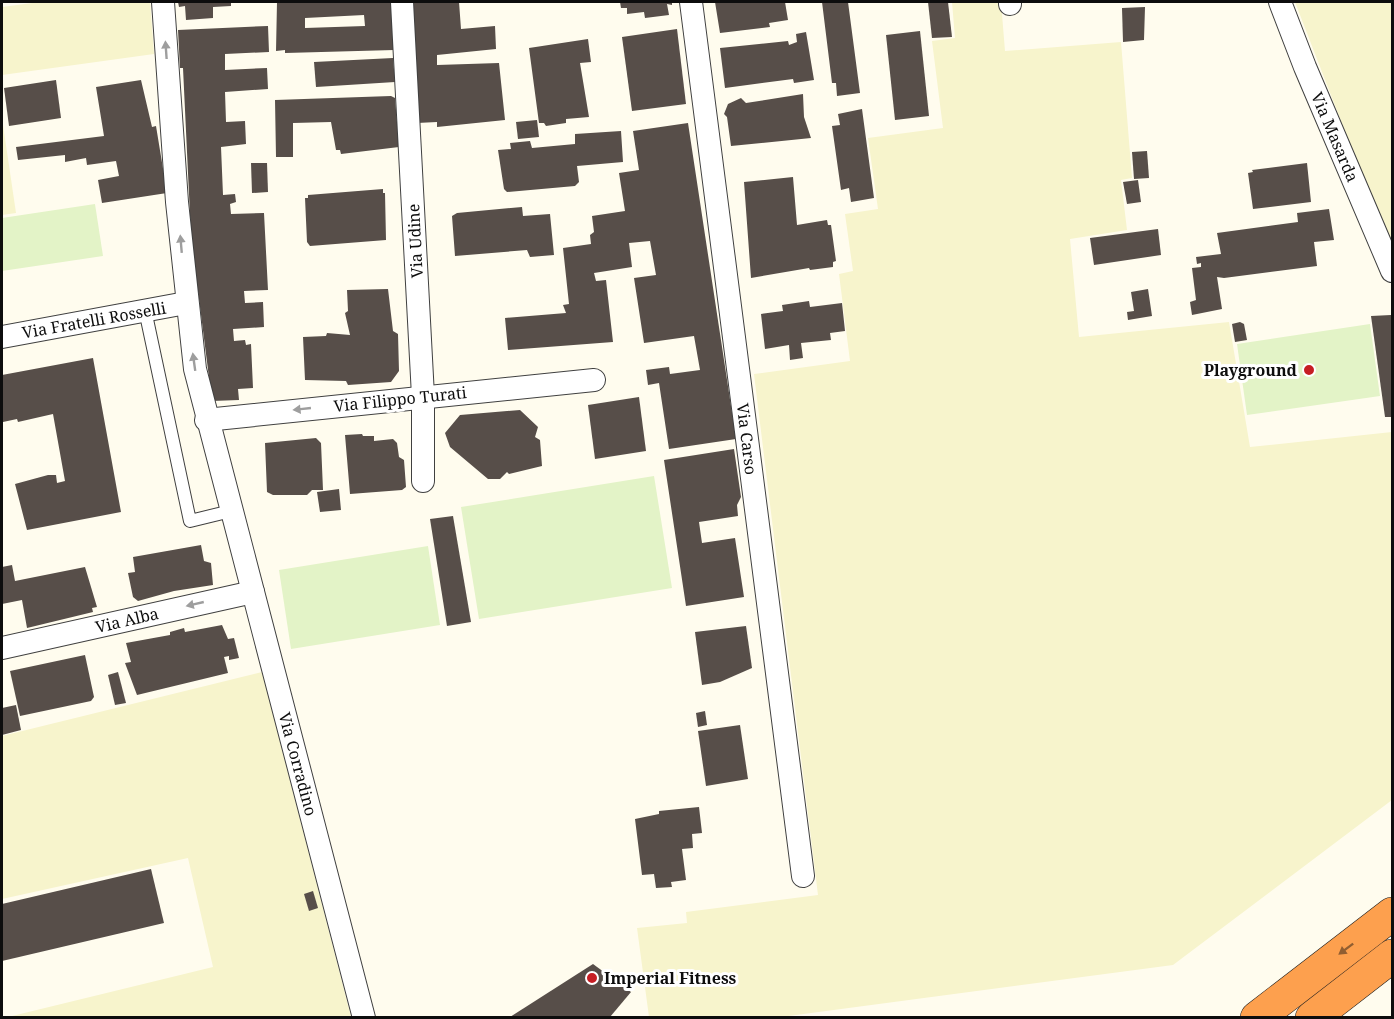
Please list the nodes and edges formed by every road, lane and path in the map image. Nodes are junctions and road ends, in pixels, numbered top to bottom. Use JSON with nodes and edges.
{"nodes":[{"id":1,"x":163,"y":2,"type":"edge"},
{"id":2,"x":402,"y":2,"type":"edge"},
{"id":3,"x":691,"y":2,"type":"edge"},
{"id":4,"x":1280,"y":2,"type":"edge"},
{"id":5,"x":1392,"y":271,"type":"edge"},
{"id":6,"x":186,"y":303,"type":"junction"},
{"id":7,"x":145,"y":310,"type":"junction"},
{"id":8,"x":2,"y":336,"type":"edge"},
{"id":9,"x":594,"y":380,"type":"dead end"},
{"id":10,"x":423,"y":396,"type":"junction"},
{"id":11,"x":206,"y":420,"type":"junction"},
{"id":12,"x":423,"y":482,"type":"dead end"},
{"id":13,"x":231,"y":511,"type":"junction"},
{"id":14,"x":253,"y":592,"type":"junction"},
{"id":15,"x":2,"y":648,"type":"edge"},
{"id":16,"x":803,"y":876,"type":"dead end"},
{"id":17,"x":1392,"y":914,"type":"edge"},
{"id":18,"x":1392,"y":956,"type":"edge"},
{"id":19,"x":364,"y":1017,"type":"edge"},
{"id":20,"x":1257,"y":1017,"type":"edge"},
{"id":21,"x":1312,"y":1017,"type":"edge"}],
"edges":[{"from":6,"to":1,"type":"street","name":"Via Corradino","one_way":true},
{"from":2,"to":10,"type":"street","name":"Via Udine"},
{"from":3,"to":16,"type":"street","name":"Via Carso"},
{"from":4,"to":5,"type":"street","name":"Via Masarda"},
{"from":6,"to":7,"type":"street","name":"Via Fratelli Rosselli"},
{"from":11,"to":6,"type":"street","name":"Via Corradino","one_way":true},
{"from":7,"to":8,"type":"street","name":"Via Fratelli Rosselli"},
{"from":7,"to":13,"type":"lane"},
{"from":9,"to":10,"type":"street","name":"Via Filippo Turati"},
{"from":10,"to":11,"type":"street","name":"Via Filippo Turati","one_way":true},
{"from":10,"to":12,"type":"street","name":"Via Udine"},
{"from":11,"to":13,"type":"street","name":"Via Corradino"},
{"from":13,"to":14,"type":"street","name":"Via Corradino"},
{"from":14,"to":15,"type":"street","name":"Via Alba","one_way":true},
{"from":14,"to":19,"type":"street","name":"Via Corradino"},
{"from":17,"to":20,"type":"highway","one_way":true},
{"from":18,"to":21,"type":"highway"}]}
